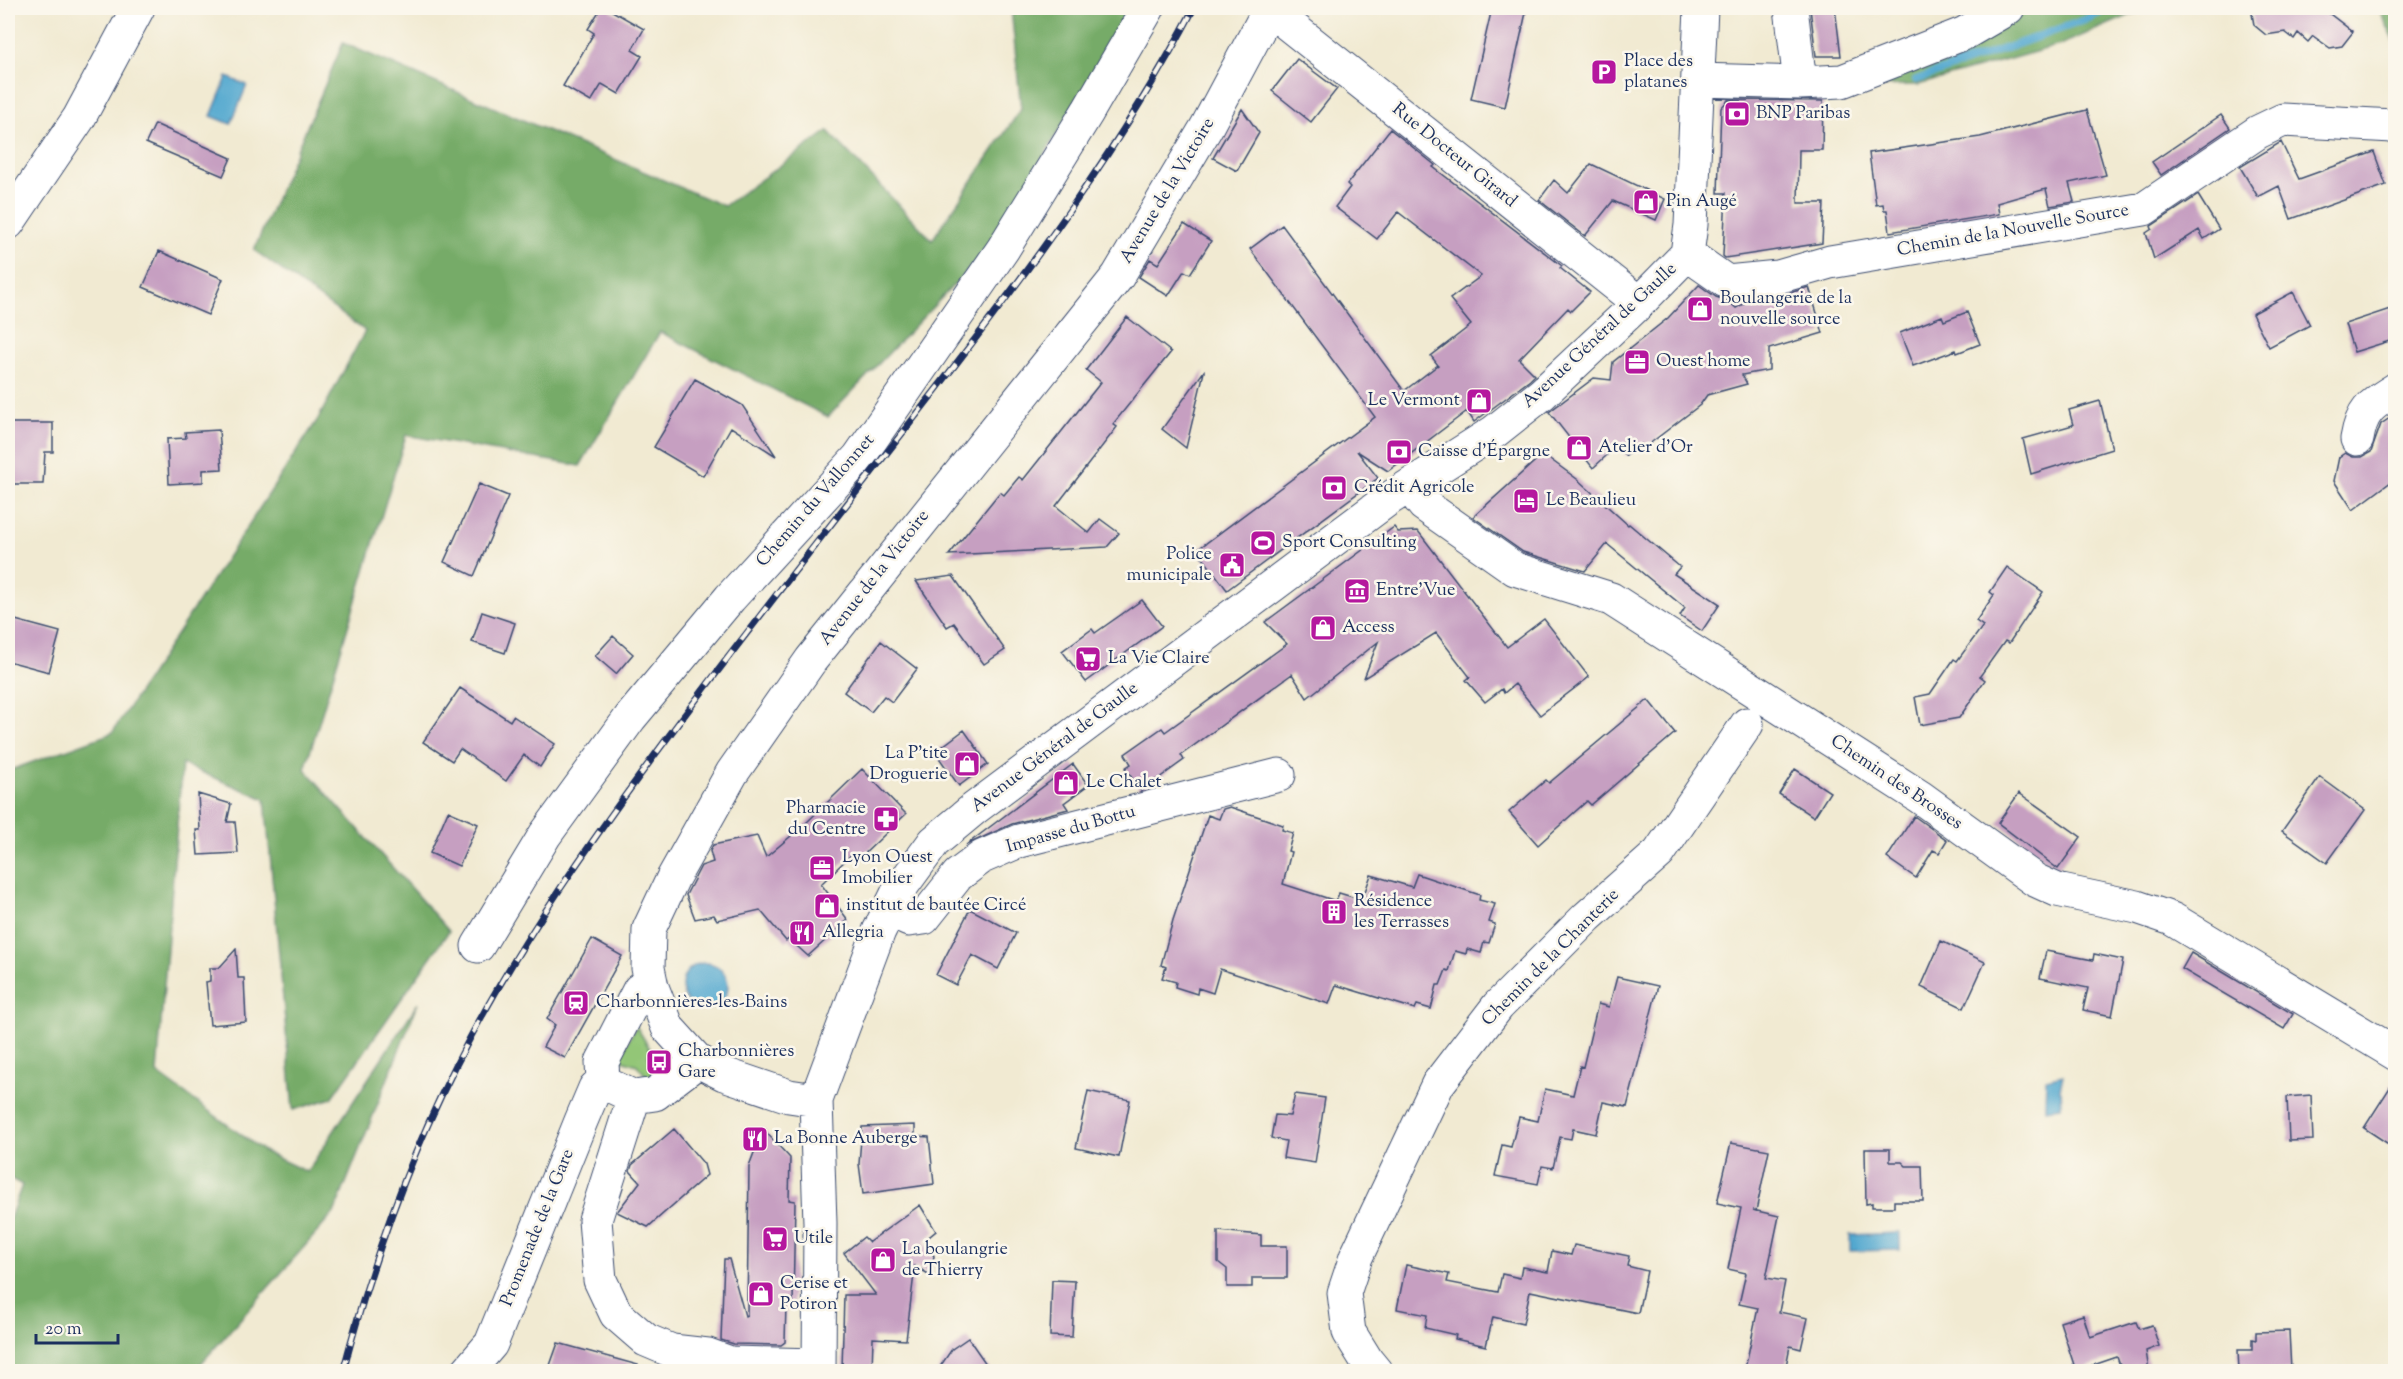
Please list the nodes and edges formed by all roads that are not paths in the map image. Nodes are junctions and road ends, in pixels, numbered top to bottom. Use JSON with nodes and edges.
{"nodes":[{"id":1,"x":138,"y":8,"type":"edge"},
{"id":2,"x":1148,"y":8,"type":"edge"},
{"id":3,"x":1701,"y":8,"type":"edge"},
{"id":4,"x":1791,"y":8,"type":"edge"},
{"id":5,"x":2008,"y":8,"type":"edge"},
{"id":6,"x":1269,"y":9,"type":"edge"},
{"id":7,"x":1698,"y":81,"type":"junction"},
{"id":8,"x":1800,"y":83,"type":"junction"},
{"id":9,"x":2396,"y":128,"type":"edge"},
{"id":10,"x":8,"y":222,"type":"edge"},
{"id":11,"x":1687,"y":254,"type":"junction"},
{"id":12,"x":1639,"y":303,"type":"junction"},
{"id":13,"x":2396,"y":389,"type":"edge"},
{"id":14,"x":2357,"y":439,"type":"dead end"},
{"id":15,"x":1410,"y":487,"type":"junction"},
{"id":16,"x":1747,"y":724,"type":"dead end"},
{"id":17,"x":1280,"y":776,"type":"dead end"},
{"id":18,"x":889,"y":911,"type":"junction"},
{"id":19,"x":478,"y":946,"type":"dead end"},
{"id":20,"x":652,"y":987,"type":"junction"},
{"id":21,"x":2396,"y":1054,"type":"edge"},
{"id":22,"x":698,"y":1061,"type":"junction"},
{"id":23,"x":603,"y":1081,"type":"junction"},
{"id":24,"x":634,"y":1097,"type":"junction"},
{"id":25,"x":816,"y":1100,"type":"junction"},
{"id":26,"x":819,"y":1368,"type":"edge"},
{"id":27,"x":467,"y":1371,"type":"edge"},
{"id":28,"x":1376,"y":1371,"type":"edge"}],
"edges":[{"from":1,"to":10,"type":"street"},
{"from":2,"to":19,"type":"street","name":"Chemin du Vallonnet"},
{"from":3,"to":7,"type":"street","name":"Avenue Général de Gaulle"},
{"from":4,"to":8,"type":"street"},
{"from":5,"to":8,"type":"street"},
{"from":6,"to":12,"type":"street","name":"Rue Docteur Girard"},
{"from":6,"to":20,"type":"street","name":"Avenue de la Victoire"},
{"from":7,"to":8,"type":"street"},
{"from":7,"to":11,"type":"street","name":"Avenue Général de Gaulle"},
{"from":9,"to":11,"type":"street","name":"Chemin de la Nouvelle Source"},
{"from":11,"to":12,"type":"street","name":"Avenue Général de Gaulle"},
{"from":12,"to":15,"type":"street","name":"Avenue Général de Gaulle"},
{"from":13,"to":14,"type":"street"},
{"from":15,"to":18,"type":"street","name":"Avenue Général de Gaulle"},
{"from":15,"to":21,"type":"street","name":"Chemin des Brosses"},
{"from":16,"to":28,"type":"street","name":"Chemin de la Chanterie"},
{"from":17,"to":18,"type":"street","name":"Impasse du Bottu"},
{"from":18,"to":25,"type":"street","name":"Avenue Général de Gaulle"},
{"from":20,"to":22,"type":"street","name":"Avenue de la Victoire"},
{"from":20,"to":23,"type":"street"},
{"from":22,"to":24,"type":"street"},
{"from":22,"to":25,"type":"street","name":"Avenue de la Victoire"},
{"from":23,"to":24,"type":"street"},
{"from":23,"to":27,"type":"street","name":"Promenade de la Gare"},
{"from":24,"to":26,"type":"street"},
{"from":25,"to":26,"type":"street"}]}
